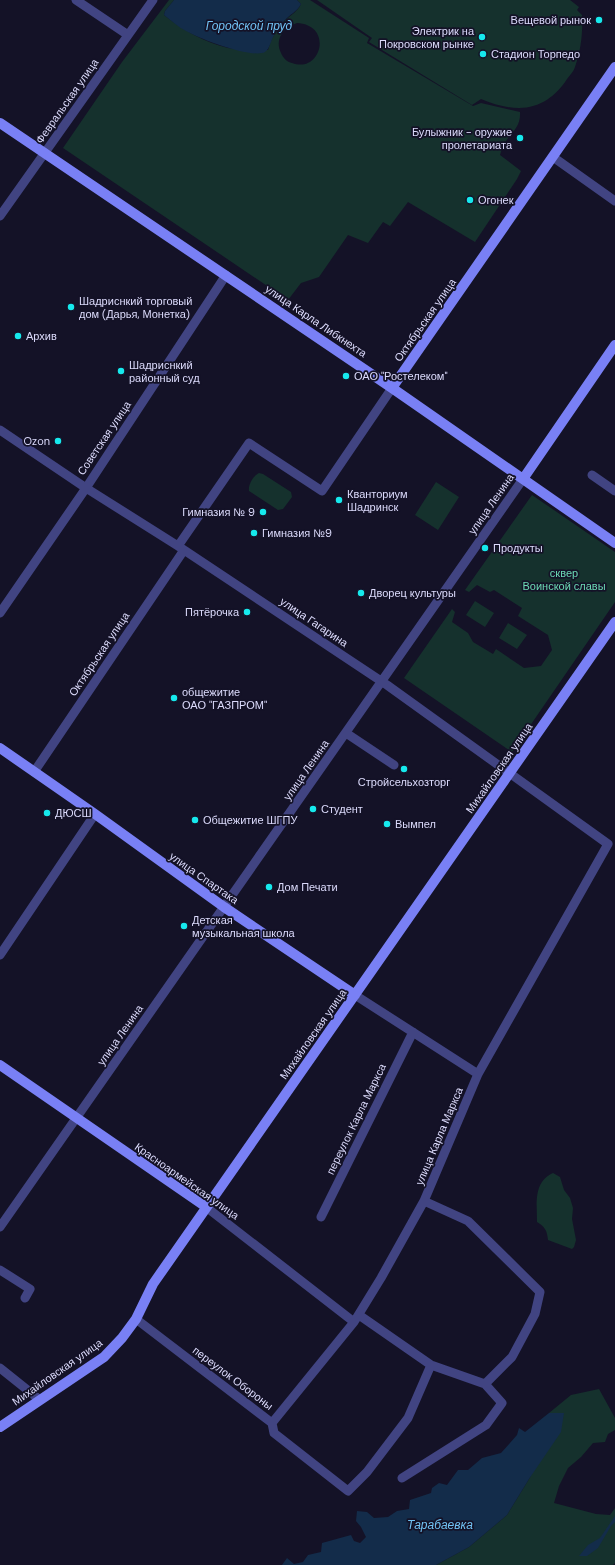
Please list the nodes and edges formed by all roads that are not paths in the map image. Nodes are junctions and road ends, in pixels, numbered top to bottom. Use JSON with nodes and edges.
{"nodes":[{"id":1,"x":76,"y":0,"type":"edge"},
{"id":2,"x":153,"y":0,"type":"edge"},
{"id":3,"x":128,"y":35,"type":"junction"},
{"id":4,"x":615,"y":67,"type":"edge"},
{"id":5,"x":0,"y":123,"type":"edge"},
{"id":6,"x":45,"y":153,"type":"junction"},
{"id":7,"x":553,"y":157,"type":"junction"},
{"id":8,"x":615,"y":201,"type":"edge"},
{"id":9,"x":0,"y":216,"type":"edge"},
{"id":10,"x":226,"y":275,"type":"junction"},
{"id":11,"x":615,"y":345,"type":"edge"},
{"id":12,"x":392,"y":388,"type":"junction"},
{"id":13,"x":0,"y":430,"type":"edge"},
{"id":14,"x":592,"y":475,"type":"dead end"},
{"id":15,"x":523,"y":479,"type":"junction"},
{"id":16,"x":86,"y":488,"type":"junction"},
{"id":17,"x":615,"y":492,"type":"edge"},
{"id":18,"x":615,"y":543,"type":"edge"},
{"id":19,"x":181,"y":548,"type":"junction"},
{"id":20,"x":0,"y":613,"type":"edge"},
{"id":21,"x":615,"y":622,"type":"edge"},
{"id":22,"x":382,"y":682,"type":"junction"},
{"id":23,"x":346,"y":733,"type":"junction"},
{"id":24,"x":0,"y":748,"type":"edge"},
{"id":25,"x":394,"y":765,"type":"dead end"},
{"id":26,"x":34,"y":772,"type":"junction"},
{"id":27,"x":509,"y":774,"type":"junction"},
{"id":28,"x":95,"y":814,"type":"junction"},
{"id":29,"x":608,"y":844,"type":"joint"},
{"id":30,"x":224,"y":907,"type":"junction"},
{"id":31,"x":0,"y":955,"type":"edge"},
{"id":32,"x":355,"y":995,"type":"junction"},
{"id":33,"x":413,"y":1032,"type":"junction"},
{"id":34,"x":0,"y":1065,"type":"edge"},
{"id":35,"x":478,"y":1074,"type":"junction"},
{"id":36,"x":76,"y":1118,"type":"junction"},
{"id":37,"x":424,"y":1201,"type":"junction"},
{"id":38,"x":206,"y":1208,"type":"junction"},
{"id":39,"x":321,"y":1217,"type":"dead end"},
{"id":40,"x":0,"y":1227,"type":"edge"},
{"id":41,"x":0,"y":1270,"type":"edge"},
{"id":42,"x":24,"y":1298,"type":"dead end"},
{"id":43,"x":136,"y":1319,"type":"junction"},
{"id":44,"x":357,"y":1319,"type":"junction"},
{"id":45,"x":431,"y":1365,"type":"junction"},
{"id":46,"x":0,"y":1368,"type":"edge"},
{"id":47,"x":485,"y":1384,"type":"junction"},
{"id":48,"x":40,"y":1400,"type":"junction"},
{"id":49,"x":272,"y":1423,"type":"junction"},
{"id":50,"x":0,"y":1428,"type":"edge"},
{"id":51,"x":402,"y":1478,"type":"dead end"}],
"edges":[{"from":1,"to":3,"type":"street"},
{"from":2,"to":3,"type":"street","name":"Февральская улица"},
{"from":3,"to":6,"type":"street","name":"Февральская улица"},
{"from":4,"to":7,"type":"street","name":"Октябрьская улица"},
{"from":5,"to":6,"type":"street","name":"улица Карла Либкнехта"},
{"from":6,"to":9,"type":"street","name":"Февральская улица"},
{"from":6,"to":10,"type":"street","name":"улица Карла Либкнехта"},
{"from":7,"to":8,"type":"street"},
{"from":7,"to":12,"type":"street","name":"Октябрьская улица"},
{"from":10,"to":12,"type":"street","name":"улица Карла Либкнехта"},
{"from":10,"to":16,"type":"street","name":"Советская улица"},
{"from":11,"to":15,"type":"street","name":"улица Ленина"},
{"from":12,"to":15,"type":"street","name":"улица Карла Либкнехта"},
{"from":12,"to":19,"type":"street","name":"Октябрьская улица"},
{"from":13,"to":16,"type":"street","name":"улица Гагарина"},
{"from":14,"to":17,"type":"street"},
{"from":15,"to":18,"type":"street","name":"улица Карла Либкнехта"},
{"from":15,"to":22,"type":"street","name":"улица Ленина"},
{"from":16,"to":19,"type":"street","name":"улица Гагарина"},
{"from":16,"to":20,"type":"street","name":"Советская улица"},
{"from":19,"to":22,"type":"street","name":"улица Гагарина"},
{"from":19,"to":26,"type":"street","name":"Октябрьская улица"},
{"from":21,"to":27,"type":"street","name":"Михайловская улица"},
{"from":22,"to":23,"type":"street","name":"улица Ленина"},
{"from":22,"to":27,"type":"street","name":"улица Гагарина"},
{"from":23,"to":25,"type":"street"},
{"from":23,"to":30,"type":"street","name":"улица Ленина"},
{"from":24,"to":26,"type":"street","name":"улица Спартака"},
{"from":26,"to":28,"type":"street","name":"улица Спартака"},
{"from":27,"to":29,"type":"street","name":"улица Гагарина"},
{"from":27,"to":32,"type":"street","name":"Михайловская улица"},
{"from":28,"to":30,"type":"street","name":"улица Спартака"},
{"from":28,"to":31,"type":"street"},
{"from":29,"to":35,"type":"street","name":"улица Карла Маркса"},
{"from":30,"to":32,"type":"street","name":"улица Спартака"},
{"from":30,"to":36,"type":"street","name":"улица Ленина"},
{"from":32,"to":33,"type":"street","name":"улица Спартака"},
{"from":32,"to":38,"type":"street","name":"Михайловская улица"},
{"from":33,"to":35,"type":"street","name":"улица Спартака"},
{"from":33,"to":39,"type":"street","name":"переулок Карла Маркса"},
{"from":34,"to":36,"type":"street","name":"Красноармейская улица"},
{"from":35,"to":37,"type":"street","name":"улица Карла Маркса"},
{"from":36,"to":38,"type":"street","name":"Красноармейская улица"},
{"from":36,"to":40,"type":"street","name":"улица Ленина"},
{"from":37,"to":44,"type":"street","name":"улица Карла Маркса"},
{"from":37,"to":47,"type":"street"},
{"from":38,"to":43,"type":"street","name":"Михайловская улица"},
{"from":38,"to":44,"type":"street","name":"Красноармейская улица"},
{"from":41,"to":42,"type":"street"},
{"from":43,"to":48,"type":"street","name":"Михайловская улица"},
{"from":43,"to":49,"type":"street","name":"переулок Обороны"},
{"from":44,"to":45,"type":"street","name":"Красноармейская улица"},
{"from":44,"to":49,"type":"street","name":"улица Карла Маркса"},
{"from":45,"to":47,"type":"street","name":"Красноармейская улица"},
{"from":45,"to":49,"type":"street","name":"переулок Обороны"},
{"from":46,"to":48,"type":"street"},
{"from":47,"to":51,"type":"street","name":"Красноармейская улица"},
{"from":48,"to":50,"type":"street","name":"Михайловская улица"}]}
